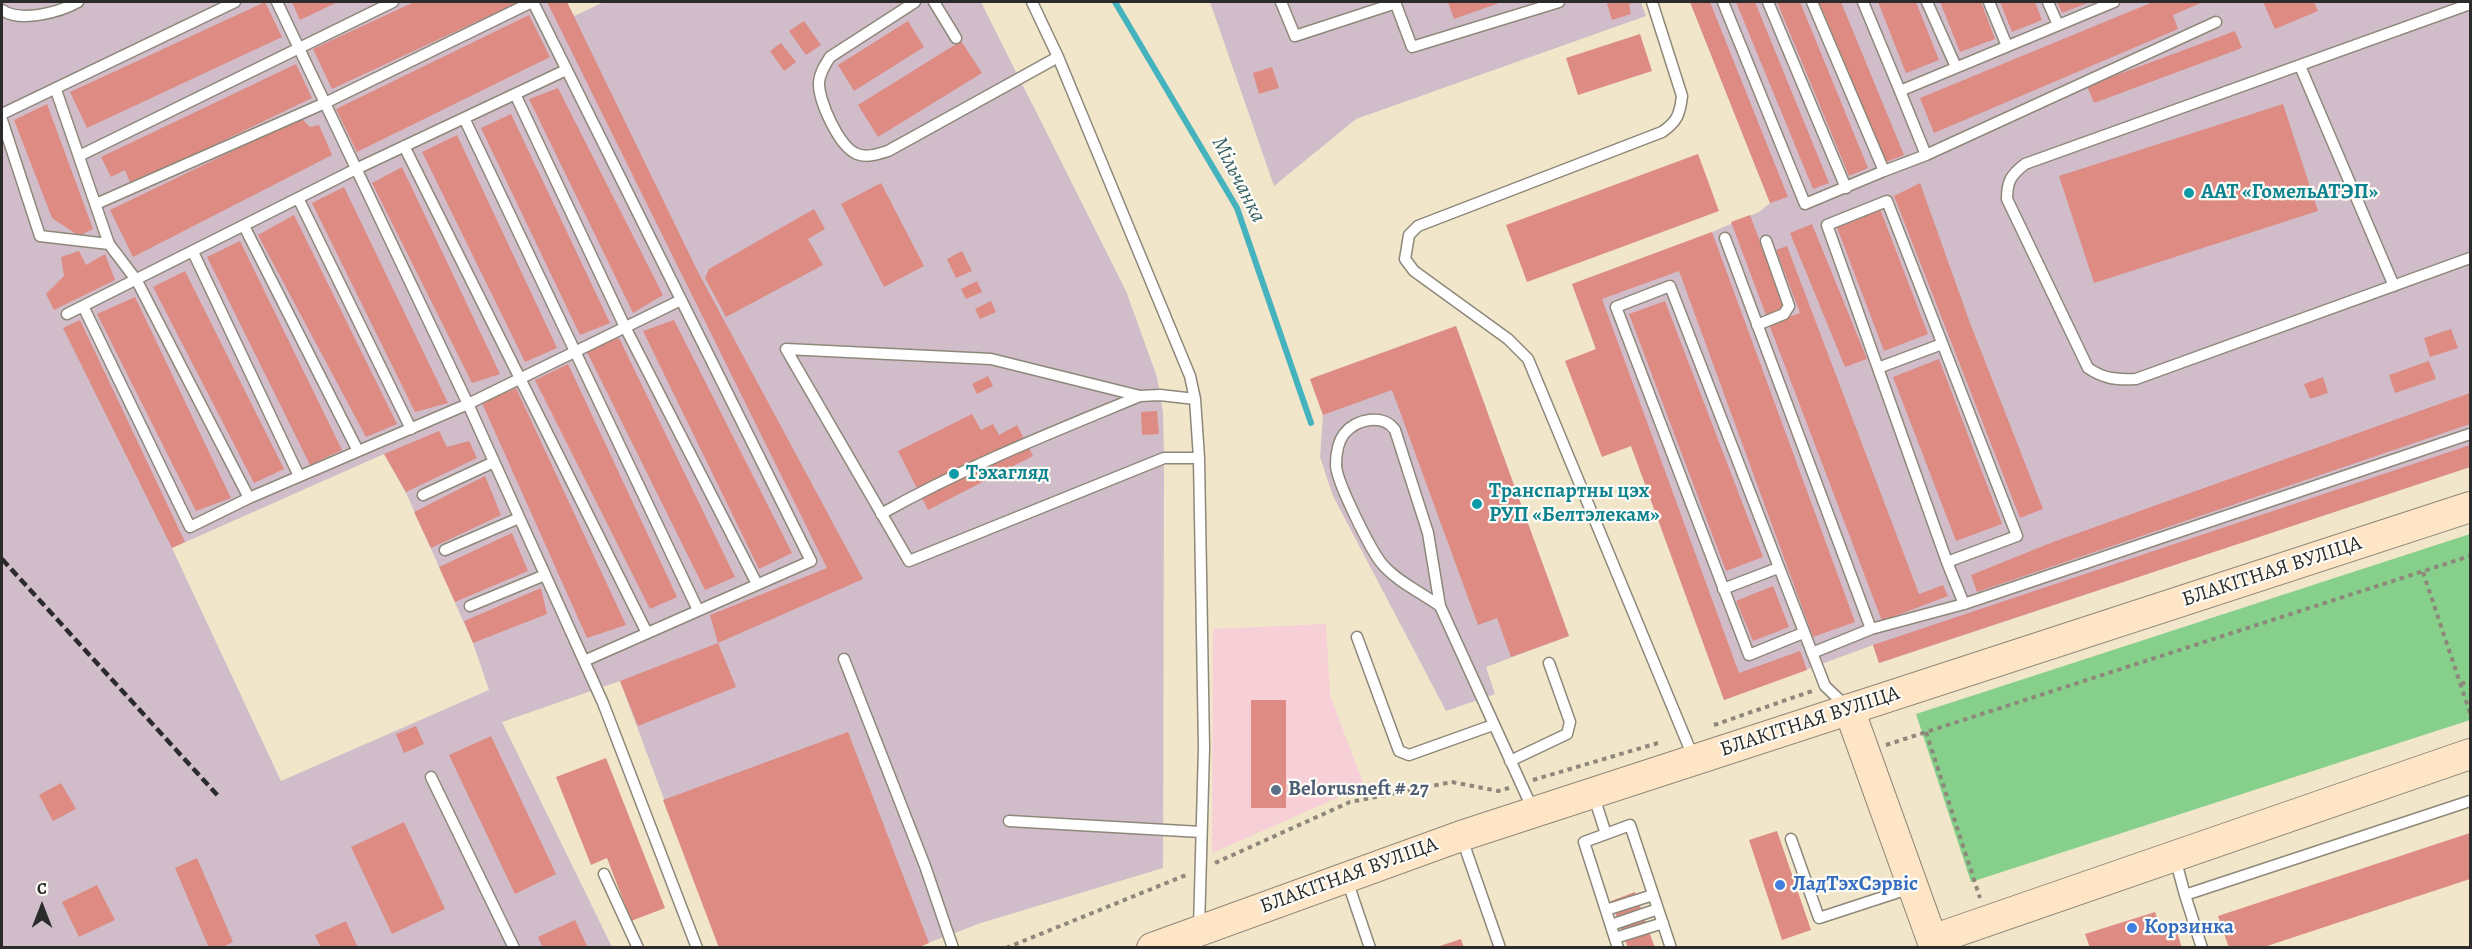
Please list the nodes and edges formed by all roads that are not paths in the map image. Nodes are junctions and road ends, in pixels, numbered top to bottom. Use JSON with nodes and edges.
{"nodes":[{"id":1,"x":78,"y":2,"type":"edge"},
{"id":2,"x":235,"y":2,"type":"edge"},
{"id":3,"x":277,"y":2,"type":"edge"},
{"id":4,"x":393,"y":2,"type":"edge"},
{"id":5,"x":533,"y":2,"type":"edge"},
{"id":6,"x":915,"y":2,"type":"edge"},
{"id":7,"x":934,"y":2,"type":"edge"},
{"id":8,"x":1032,"y":2,"type":"edge"},
{"id":9,"x":1281,"y":2,"type":"edge"},
{"id":10,"x":1396,"y":2,"type":"edge"},
{"id":11,"x":1559,"y":2,"type":"edge"},
{"id":12,"x":1652,"y":2,"type":"edge"},
{"id":13,"x":1724,"y":2,"type":"edge"},
{"id":14,"x":1768,"y":2,"type":"edge"},
{"id":15,"x":1812,"y":2,"type":"edge"},
{"id":16,"x":1863,"y":2,"type":"edge"},
{"id":17,"x":1927,"y":2,"type":"edge"},
{"id":18,"x":1989,"y":2,"type":"edge"},
{"id":19,"x":2048,"y":2,"type":"edge"},
{"id":20,"x":2113,"y":2,"type":"edge"},
{"id":21,"x":2470,"y":4,"type":"edge"},
{"id":22,"x":2,"y":10,"type":"edge"},
{"id":23,"x":2216,"y":22,"type":"dead end"},
{"id":24,"x":2058,"y":25,"type":"junction"},
{"id":25,"x":956,"y":38,"type":"dead end"},
{"id":26,"x":2007,"y":46,"type":"junction"},
{"id":27,"x":298,"y":47,"type":"junction"},
{"id":28,"x":1058,"y":57,"type":"junction"},
{"id":29,"x":2300,"y":66,"type":"junction"},
{"id":30,"x":1956,"y":67,"type":"junction"},
{"id":31,"x":566,"y":70,"type":"junction"},
{"id":32,"x":56,"y":90,"type":"junction"},
{"id":33,"x":1900,"y":91,"type":"junction"},
{"id":34,"x":515,"y":94,"type":"junction"},
{"id":35,"x":325,"y":103,"type":"junction"},
{"id":36,"x":2,"y":114,"type":"edge"},
{"id":37,"x":464,"y":118,"type":"junction"},
{"id":38,"x":2,"y":120,"type":"edge"},
{"id":39,"x":404,"y":146,"type":"junction"},
{"id":40,"x":1926,"y":155,"type":"junction"},
{"id":41,"x":79,"y":156,"type":"junction"},
{"id":42,"x":356,"y":169,"type":"junction"},
{"id":43,"x":1884,"y":171,"type":"junction"},
{"id":44,"x":1846,"y":188,"type":"junction"},
{"id":45,"x":298,"y":198,"type":"junction"},
{"id":46,"x":96,"y":204,"type":"junction"},
{"id":47,"x":244,"y":226,"type":"junction"},
{"id":48,"x":1725,"y":238,"type":"dead end"},
{"id":49,"x":1766,"y":241,"type":"dead end"},
{"id":50,"x":109,"y":244,"type":"junction"},
{"id":51,"x":193,"y":252,"type":"junction"},
{"id":52,"x":2470,"y":258,"type":"edge"},
{"id":53,"x":137,"y":281,"type":"junction"},
{"id":54,"x":2394,"y":286,"type":"junction"},
{"id":55,"x":681,"y":300,"type":"junction"},
{"id":56,"x":83,"y":306,"type":"junction"},
{"id":57,"x":66,"y":314,"type":"dead end"},
{"id":58,"x":1757,"y":325,"type":"junction"},
{"id":59,"x":625,"y":327,"type":"junction"},
{"id":60,"x":1942,"y":344,"type":"junction"},
{"id":61,"x":575,"y":352,"type":"junction"},
{"id":62,"x":1878,"y":369,"type":"junction"},
{"id":63,"x":520,"y":379,"type":"junction"},
{"id":64,"x":1140,"y":396,"type":"junction"},
{"id":65,"x":1195,"y":399,"type":"junction"},
{"id":66,"x":468,"y":404,"type":"junction"},
{"id":67,"x":411,"y":429,"type":"junction"},
{"id":68,"x":2470,"y":434,"type":"edge"},
{"id":69,"x":358,"y":451,"type":"junction"},
{"id":70,"x":1198,"y":458,"type":"junction"},
{"id":71,"x":494,"y":462,"type":"junction"},
{"id":72,"x":299,"y":476,"type":"junction"},
{"id":73,"x":423,"y":495,"type":"dead end"},
{"id":74,"x":249,"y":498,"type":"junction"},
{"id":75,"x":2470,"y":507,"type":"edge"},
{"id":76,"x":881,"y":514,"type":"junction"},
{"id":77,"x":519,"y":518,"type":"junction"},
{"id":78,"x":445,"y":550,"type":"dead end"},
{"id":79,"x":1947,"y":562,"type":"junction"},
{"id":80,"x":1778,"y":568,"type":"junction"},
{"id":81,"x":545,"y":575,"type":"junction"},
{"id":82,"x":757,"y":584,"type":"junction"},
{"id":83,"x":1723,"y":589,"type":"junction"},
{"id":84,"x":1964,"y":604,"type":"junction"},
{"id":85,"x":470,"y":606,"type":"dead end"},
{"id":86,"x":1440,"y":606,"type":"junction"},
{"id":87,"x":698,"y":610,"type":"junction"},
{"id":88,"x":1871,"y":629,"type":"junction"},
{"id":89,"x":646,"y":633,"type":"junction"},
{"id":90,"x":1803,"y":633,"type":"junction"},
{"id":91,"x":1357,"y":637,"type":"dead end"},
{"id":92,"x":1812,"y":652,"type":"junction"},
{"id":93,"x":844,"y":659,"type":"dead end"},
{"id":94,"x":584,"y":661,"type":"junction"},
{"id":95,"x":1549,"y":663,"type":"dead end"},
{"id":96,"x":1849,"y":709,"type":"junction"},
{"id":97,"x":1494,"y":725,"type":"junction"},
{"id":98,"x":1689,"y":748,"type":"junction"},
{"id":99,"x":2470,"y":754,"type":"edge"},
{"id":100,"x":1510,"y":760,"type":"junction"},
{"id":101,"x":430,"y":777,"type":"dead end"},
{"id":102,"x":1593,"y":793,"type":"junction"},
{"id":103,"x":2470,"y":801,"type":"edge"},
{"id":104,"x":1534,"y":813,"type":"junction"},
{"id":105,"x":1009,"y":821,"type":"dead end"},
{"id":106,"x":1201,"y":832,"type":"junction"},
{"id":107,"x":1606,"y":834,"type":"junction"},
{"id":108,"x":1461,"y":836,"type":"junction"},
{"id":109,"x":1791,"y":839,"type":"dead end"},
{"id":110,"x":2175,"y":858,"type":"junction"},
{"id":111,"x":604,"y":874,"type":"dead end"},
{"id":112,"x":1346,"y":877,"type":"junction"},
{"id":113,"x":1914,"y":886,"type":"junction"},
{"id":114,"x":1653,"y":895,"type":"junction"},
{"id":115,"x":2185,"y":895,"type":"junction"},
{"id":116,"x":1658,"y":909,"type":"junction"},
{"id":117,"x":1606,"y":910,"type":"junction"},
{"id":118,"x":1663,"y":923,"type":"junction"},
{"id":119,"x":1611,"y":925,"type":"junction"},
{"id":120,"x":1199,"y":929,"type":"junction"},
{"id":121,"x":1617,"y":943,"type":"edge"},
{"id":122,"x":1933,"y":944,"type":"edge"},
{"id":123,"x":514,"y":948,"type":"edge"},
{"id":124,"x":638,"y":948,"type":"edge"},
{"id":125,"x":697,"y":948,"type":"edge"},
{"id":126,"x":953,"y":948,"type":"edge"},
{"id":127,"x":1152,"y":948,"type":"edge"},
{"id":128,"x":1370,"y":948,"type":"edge"},
{"id":129,"x":1500,"y":948,"type":"edge"},
{"id":130,"x":1671,"y":948,"type":"edge"},
{"id":131,"x":2202,"y":948,"type":"edge"}],
"edges":[{"from":1,"to":22,"type":"lane"},
{"from":2,"to":32,"type":"lane"},
{"from":3,"to":27,"type":"lane"},
{"from":4,"to":27,"type":"lane"},
{"from":5,"to":31,"type":"lane"},
{"from":5,"to":35,"type":"lane"},
{"from":6,"to":28,"type":"lane"},
{"from":7,"to":25,"type":"lane"},
{"from":8,"to":28,"type":"lane"},
{"from":9,"to":10,"type":"lane"},
{"from":10,"to":11,"type":"lane"},
{"from":12,"to":98,"type":"lane"},
{"from":13,"to":44,"type":"lane"},
{"from":14,"to":44,"type":"lane"},
{"from":15,"to":43,"type":"lane"},
{"from":16,"to":33,"type":"lane"},
{"from":17,"to":30,"type":"lane"},
{"from":18,"to":26,"type":"lane"},
{"from":19,"to":24,"type":"lane"},
{"from":20,"to":24,"type":"lane"},
{"from":21,"to":29,"type":"lane"},
{"from":23,"to":40,"type":"lane"},
{"from":24,"to":26,"type":"lane"},
{"from":26,"to":30,"type":"lane"},
{"from":27,"to":35,"type":"lane"},
{"from":27,"to":41,"type":"lane"},
{"from":28,"to":65,"type":"lane"},
{"from":29,"to":54,"type":"lane"},
{"from":29,"to":54,"type":"lane"},
{"from":30,"to":33,"type":"lane"},
{"from":31,"to":34,"type":"lane"},
{"from":31,"to":55,"type":"lane"},
{"from":32,"to":36,"type":"lane"},
{"from":32,"to":41,"type":"lane"},
{"from":33,"to":40,"type":"lane"},
{"from":34,"to":37,"type":"lane"},
{"from":34,"to":59,"type":"lane"},
{"from":35,"to":42,"type":"lane"},
{"from":35,"to":46,"type":"lane"},
{"from":37,"to":39,"type":"lane"},
{"from":37,"to":61,"type":"lane"},
{"from":38,"to":50,"type":"lane"},
{"from":39,"to":42,"type":"lane"},
{"from":39,"to":63,"type":"lane"},
{"from":40,"to":43,"type":"lane"},
{"from":41,"to":46,"type":"lane"},
{"from":42,"to":45,"type":"lane"},
{"from":42,"to":66,"type":"lane"},
{"from":43,"to":44,"type":"lane"},
{"from":45,"to":47,"type":"lane"},
{"from":45,"to":67,"type":"lane"},
{"from":46,"to":50,"type":"lane"},
{"from":47,"to":51,"type":"lane"},
{"from":47,"to":69,"type":"lane"},
{"from":48,"to":58,"type":"lane"},
{"from":49,"to":58,"type":"lane"},
{"from":50,"to":53,"type":"lane"},
{"from":51,"to":53,"type":"lane"},
{"from":51,"to":72,"type":"lane"},
{"from":52,"to":54,"type":"lane"},
{"from":53,"to":56,"type":"lane"},
{"from":53,"to":74,"type":"lane"},
{"from":55,"to":59,"type":"lane"},
{"from":55,"to":82,"type":"lane"},
{"from":56,"to":57,"type":"lane"},
{"from":56,"to":74,"type":"lane"},
{"from":58,"to":88,"type":"lane"},
{"from":59,"to":61,"type":"lane"},
{"from":59,"to":82,"type":"lane"},
{"from":60,"to":62,"type":"lane"},
{"from":60,"to":62,"type":"lane"},
{"from":60,"to":79,"type":"lane"},
{"from":61,"to":63,"type":"lane"},
{"from":61,"to":87,"type":"lane"},
{"from":62,"to":79,"type":"lane"},
{"from":63,"to":66,"type":"lane"},
{"from":63,"to":89,"type":"lane"},
{"from":64,"to":65,"type":"lane"},
{"from":64,"to":76,"type":"lane"},
{"from":64,"to":76,"type":"lane"},
{"from":65,"to":70,"type":"lane"},
{"from":66,"to":67,"type":"lane"},
{"from":66,"to":71,"type":"lane"},
{"from":67,"to":69,"type":"lane"},
{"from":68,"to":84,"type":"lane"},
{"from":69,"to":72,"type":"lane"},
{"from":70,"to":76,"type":"lane"},
{"from":70,"to":106,"type":"lane"},
{"from":71,"to":73,"type":"lane"},
{"from":71,"to":77,"type":"lane"},
{"from":72,"to":74,"type":"lane"},
{"from":75,"to":96,"type":"street","name":"БЛАКІТНАЯ ВУЛІЦА"},
{"from":77,"to":78,"type":"lane"},
{"from":77,"to":81,"type":"lane"},
{"from":79,"to":84,"type":"lane"},
{"from":80,"to":83,"type":"lane"},
{"from":80,"to":83,"type":"lane"},
{"from":80,"to":90,"type":"lane"},
{"from":81,"to":85,"type":"lane"},
{"from":81,"to":94,"type":"lane"},
{"from":82,"to":87,"type":"lane"},
{"from":83,"to":90,"type":"lane"},
{"from":84,"to":88,"type":"lane"},
{"from":86,"to":86,"type":"lane"},
{"from":86,"to":97,"type":"lane"},
{"from":87,"to":89,"type":"lane"},
{"from":88,"to":92,"type":"lane"},
{"from":89,"to":94,"type":"lane"},
{"from":90,"to":92,"type":"lane"},
{"from":91,"to":97,"type":"lane"},
{"from":92,"to":96,"type":"lane"},
{"from":93,"to":126,"type":"lane"},
{"from":94,"to":125,"type":"lane"},
{"from":95,"to":100,"type":"lane"},
{"from":96,"to":98,"type":"street","name":"БЛАКІТНАЯ ВУЛІЦА"},
{"from":96,"to":113,"type":"street"},
{"from":97,"to":100,"type":"lane"},
{"from":98,"to":102,"type":"street","name":"БЛАКІТНАЯ ВУЛІЦА"},
{"from":99,"to":110,"type":"street"},
{"from":100,"to":104,"type":"lane"},
{"from":101,"to":123,"type":"lane"},
{"from":102,"to":104,"type":"street","name":"БЛАКІТНАЯ ВУЛІЦА"},
{"from":102,"to":107,"type":"lane"},
{"from":103,"to":115,"type":"lane"},
{"from":104,"to":108,"type":"street","name":"БЛАКІТНАЯ ВУЛІЦА"},
{"from":105,"to":106,"type":"lane"},
{"from":106,"to":120,"type":"lane"},
{"from":107,"to":114,"type":"lane"},
{"from":107,"to":117,"type":"lane"},
{"from":108,"to":112,"type":"street","name":"БЛАКІТНАЯ ВУЛІЦА"},
{"from":108,"to":129,"type":"lane"},
{"from":109,"to":113,"type":"lane"},
{"from":110,"to":115,"type":"lane"},
{"from":110,"to":122,"type":"street"},
{"from":111,"to":124,"type":"lane"},
{"from":112,"to":120,"type":"street","name":"БЛАКІТНАЯ ВУЛІЦА"},
{"from":112,"to":128,"type":"lane"},
{"from":113,"to":122,"type":"street"},
{"from":114,"to":116,"type":"lane"},
{"from":114,"to":117,"type":"lane"},
{"from":115,"to":131,"type":"lane"},
{"from":116,"to":118,"type":"lane"},
{"from":116,"to":119,"type":"lane"},
{"from":117,"to":119,"type":"lane"},
{"from":118,"to":121,"type":"lane"},
{"from":118,"to":130,"type":"lane"},
{"from":119,"to":121,"type":"lane"},
{"from":120,"to":127,"type":"street","name":"БЛАКІТНАЯ ВУЛІЦА"}]}
